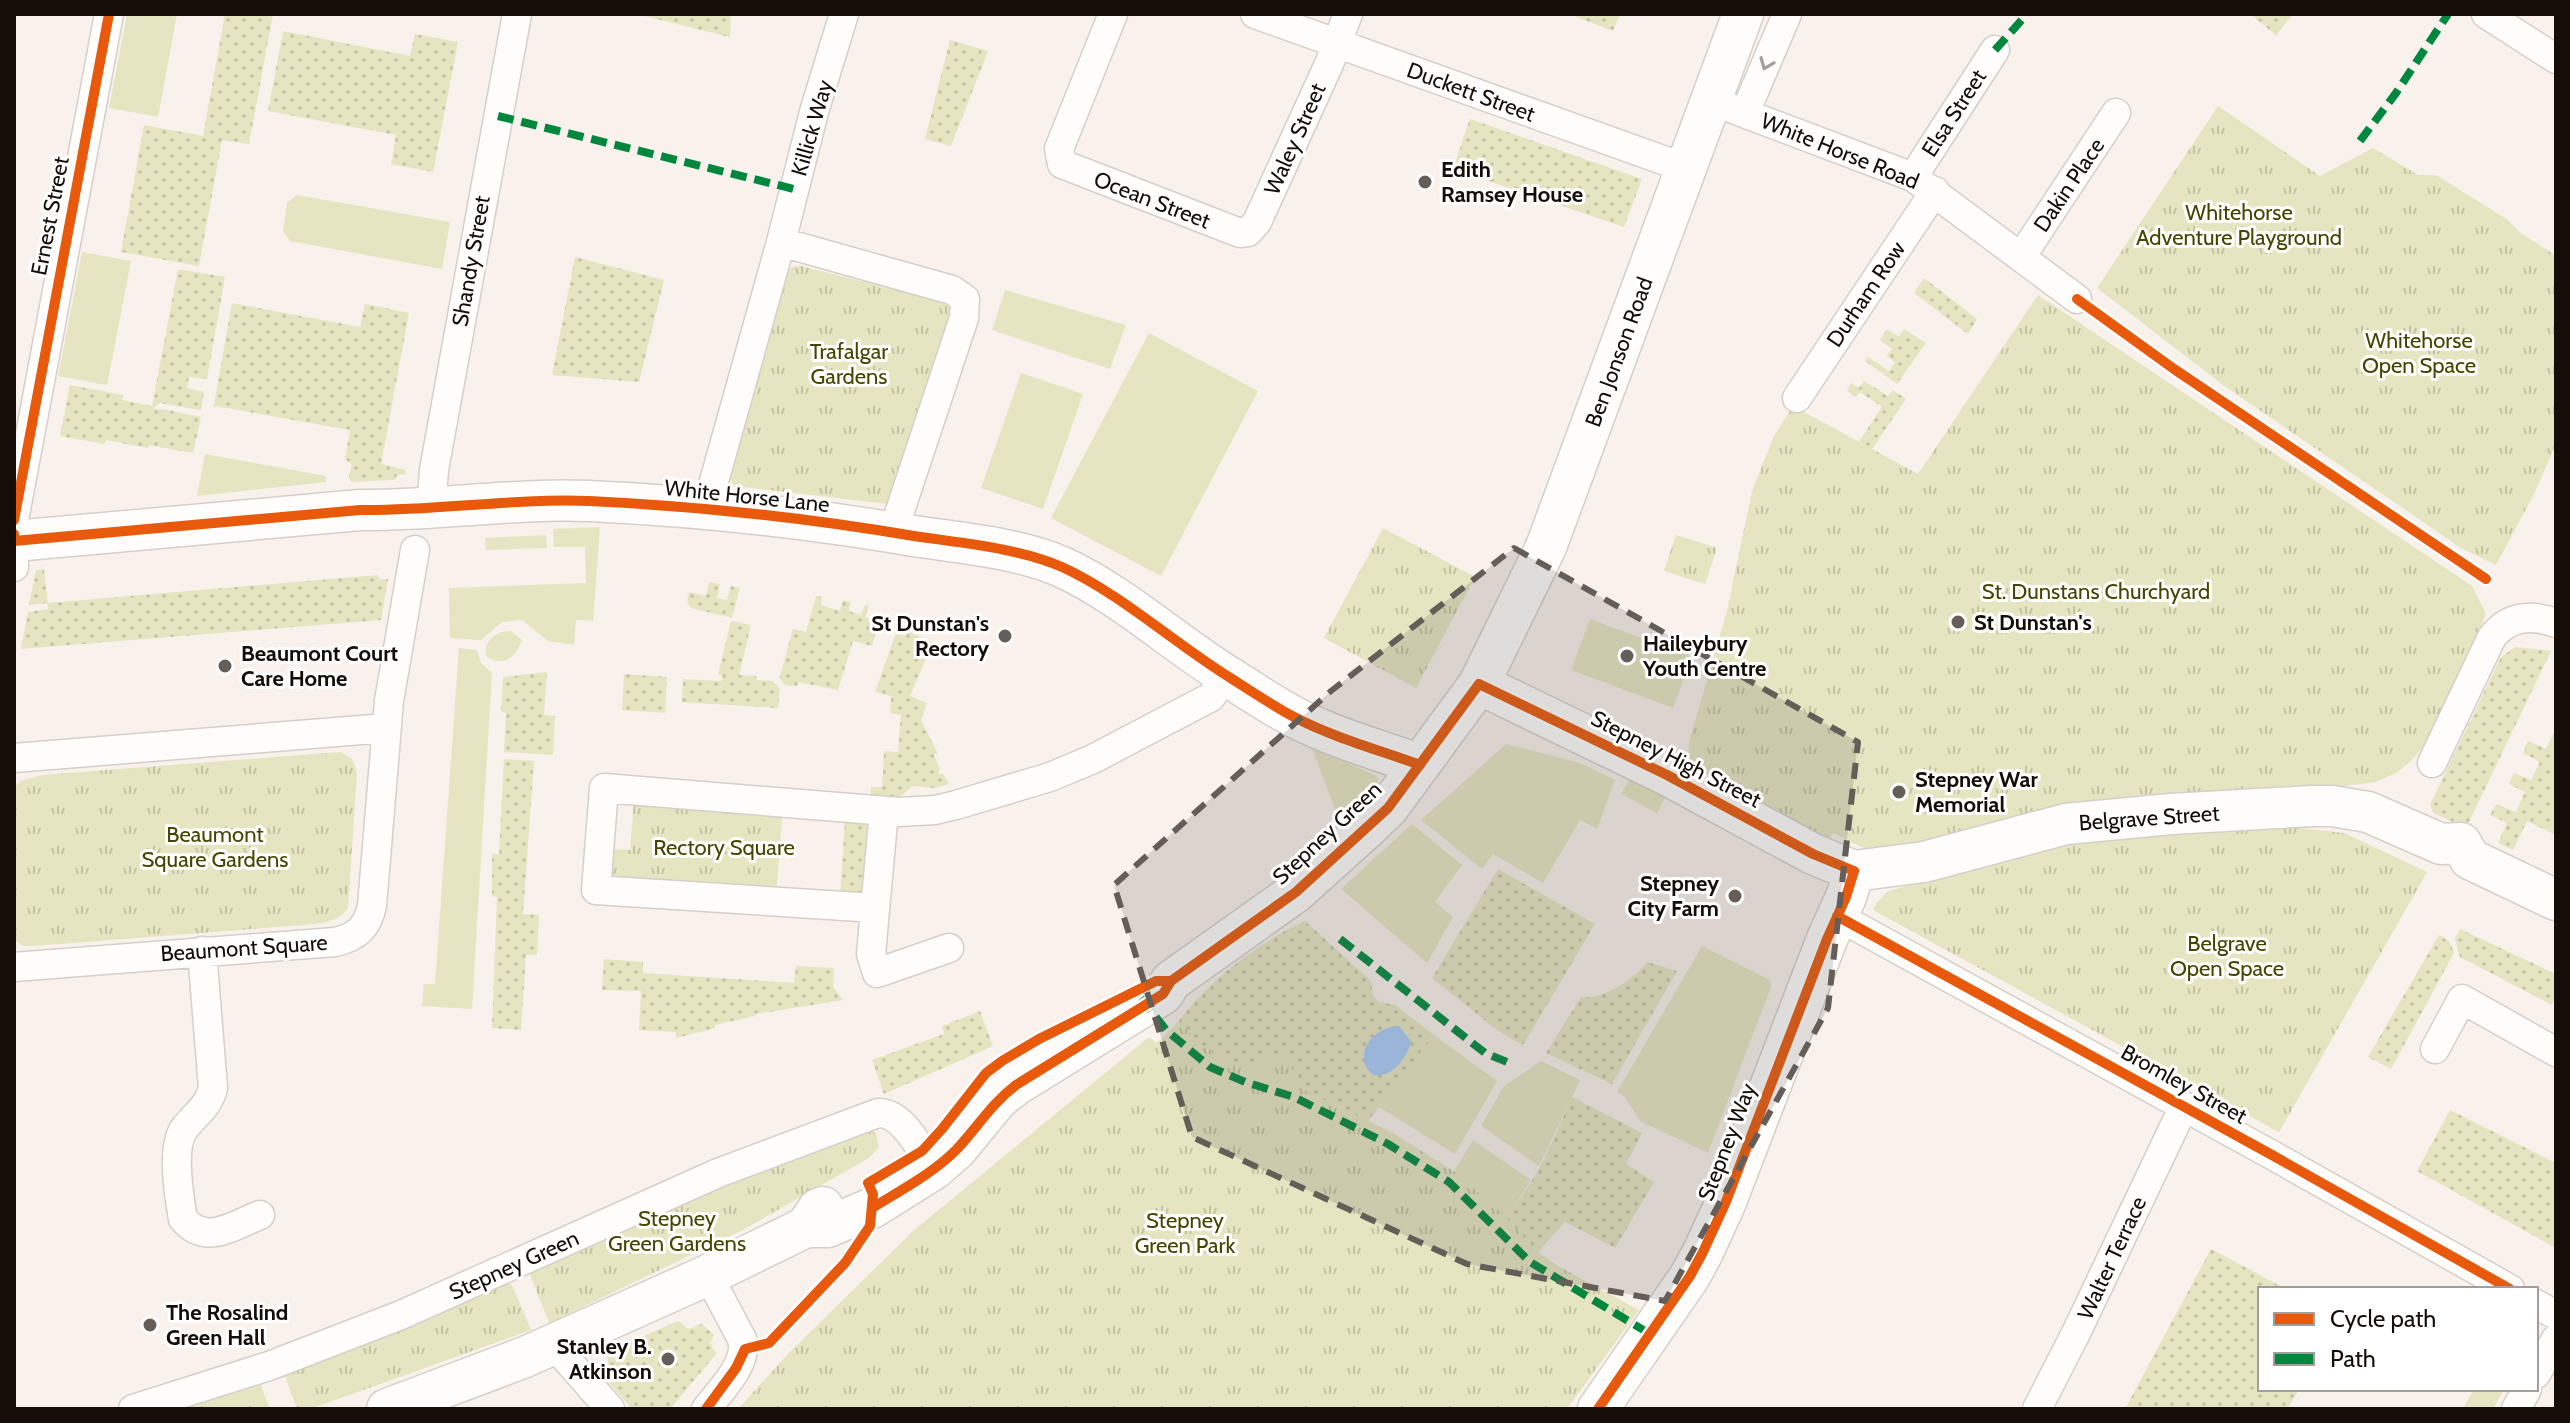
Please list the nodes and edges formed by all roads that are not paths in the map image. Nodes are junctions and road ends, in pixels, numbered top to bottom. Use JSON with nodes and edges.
{"nodes":[{"id":1,"x":109,"y":14,"type":"edge"},
{"id":2,"x":517,"y":14,"type":"edge"},
{"id":3,"x":844,"y":14,"type":"edge"},
{"id":4,"x":1113,"y":14,"type":"edge"},
{"id":5,"x":1255,"y":14,"type":"edge"},
{"id":6,"x":1348,"y":14,"type":"edge"},
{"id":7,"x":1743,"y":14,"type":"edge"},
{"id":8,"x":1787,"y":14,"type":"edge"},
{"id":9,"x":2486,"y":14,"type":"edge"},
{"id":10,"x":1337,"y":43,"type":"junction"},
{"id":11,"x":1995,"y":50,"type":"dead end"},
{"id":12,"x":2556,"y":59,"type":"edge"},
{"id":13,"x":1729,"y":107,"type":"junction"},
{"id":14,"x":2116,"y":113,"type":"dead end"},
{"id":15,"x":1688,"y":169,"type":"junction"},
{"id":16,"x":1924,"y":184,"type":"junction"},
{"id":17,"x":1248,"y":232,"type":"joint"},
{"id":18,"x":781,"y":242,"type":"junction"},
{"id":19,"x":2021,"y":257,"type":"junction"},
{"id":20,"x":2077,"y":299,"type":"dead end"},
{"id":21,"x":1797,"y":398,"type":"dead end"},
{"id":22,"x":431,"y":508,"type":"junction"},
{"id":23,"x":706,"y":510,"type":"junction"},
{"id":24,"x":14,"y":520,"type":"edge"},
{"id":25,"x":893,"y":532,"type":"junction"},
{"id":26,"x":14,"y":534,"type":"edge"},
{"id":27,"x":14,"y":541,"type":"edge"},
{"id":28,"x":415,"y":550,"type":"dead end"},
{"id":29,"x":14,"y":567,"type":"edge"},
{"id":30,"x":2556,"y":623,"type":"edge"},
{"id":31,"x":1226,"y":676,"type":"junction"},
{"id":32,"x":1479,"y":684,"type":"junction"},
{"id":33,"x":386,"y":728,"type":"junction"},
{"id":34,"x":14,"y":758,"type":"edge"},
{"id":35,"x":2432,"y":763,"type":"dead end"},
{"id":36,"x":1420,"y":765,"type":"junction"},
{"id":37,"x":884,"y":811,"type":"junction"},
{"id":38,"x":1854,"y":871,"type":"junction"},
{"id":39,"x":2556,"y":900,"type":"edge"},
{"id":40,"x":875,"y":908,"type":"junction"},
{"id":41,"x":1837,"y":916,"type":"junction"},
{"id":42,"x":949,"y":948,"type":"dead end"},
{"id":43,"x":202,"y":951,"type":"junction"},
{"id":44,"x":14,"y":967,"type":"edge"},
{"id":45,"x":2435,"y":1049,"type":"dead end"},
{"id":46,"x":2556,"y":1052,"type":"edge"},
{"id":47,"x":2184,"y":1106,"type":"junction"},
{"id":48,"x":928,"y":1160,"type":"junction"},
{"id":49,"x":260,"y":1215,"type":"dead end"},
{"id":50,"x":708,"y":1275,"type":"junction"},
{"id":51,"x":2506,"y":1287,"type":"edge"},
{"id":52,"x":2538,"y":1305,"type":"edge"},
{"id":53,"x":2556,"y":1315,"type":"edge"},
{"id":54,"x":2556,"y":1339,"type":"edge"},
{"id":55,"x":554,"y":1345,"type":"junction"},
{"id":56,"x":2538,"y":1370,"type":"edge"},
{"id":57,"x":2526,"y":1391,"type":"edge"},
{"id":58,"x":133,"y":1409,"type":"edge"},
{"id":59,"x":387,"y":1409,"type":"edge"},
{"id":60,"x":610,"y":1409,"type":"edge"},
{"id":61,"x":706,"y":1409,"type":"edge"},
{"id":62,"x":1598,"y":1409,"type":"edge"},
{"id":63,"x":2037,"y":1409,"type":"edge"},
{"id":64,"x":2516,"y":1409,"type":"edge"}],
"edges":[{"from":1,"to":24,"type":"street","name":"Ernest Street"},
{"from":2,"to":22,"type":"street","name":"Shandy Street"},
{"from":3,"to":18,"type":"street","name":"Killick Way"},
{"from":4,"to":17,"type":"street","name":"Ocean Street"},
{"from":5,"to":10,"type":"street","name":"Duckett Street"},
{"from":6,"to":10,"type":"street","name":"Waley Street"},
{"from":7,"to":13,"type":"main road","name":"Ben Jonson Road"},
{"from":8,"to":13,"type":"street","one_way":true},
{"from":9,"to":12,"type":"street"},
{"from":10,"to":15,"type":"street","name":"Duckett Street"},
{"from":10,"to":17,"type":"street","name":"Waley Street"},
{"from":11,"to":16,"type":"street","name":"Elsa Street"},
{"from":13,"to":15,"type":"main road","name":"Ben Jonson Road"},
{"from":13,"to":16,"type":"street","name":"White Horse Road"},
{"from":14,"to":19,"type":"street","name":"Dakin Place"},
{"from":15,"to":32,"type":"main road","name":"Ben Jonson Road"},
{"from":16,"to":19,"type":"street","name":"White Horse Road"},
{"from":16,"to":21,"type":"street","name":"Durham Row"},
{"from":18,"to":23,"type":"street"},
{"from":18,"to":25,"type":"street"},
{"from":19,"to":20,"type":"street","name":"White Horse Road"},
{"from":22,"to":23,"type":"main road","name":"White Horse Lane"},
{"from":22,"to":27,"type":"main road","name":"White Horse Lane"},
{"from":23,"to":25,"type":"main road","name":"White Horse Lane"},
{"from":25,"to":31,"type":"main road","name":"White Horse Lane"},
{"from":26,"to":27,"type":"street"},
{"from":27,"to":29,"type":"street"},
{"from":28,"to":33,"type":"street","name":"Beaumont Square"},
{"from":30,"to":35,"type":"street"},
{"from":31,"to":36,"type":"main road","name":"White Horse Lane"},
{"from":31,"to":37,"type":"street"},
{"from":32,"to":36,"type":"main road","name":"Stepney Green"},
{"from":32,"to":38,"type":"main road","name":"Stepney High Street"},
{"from":33,"to":34,"type":"street"},
{"from":33,"to":43,"type":"street","name":"Beaumont Square"},
{"from":36,"to":48,"type":"main road","name":"Stepney Green"},
{"from":37,"to":40,"type":"street"},
{"from":37,"to":40,"type":"street"},
{"from":38,"to":39,"type":"main road","name":"Belgrave Street"},
{"from":38,"to":41,"type":"main road","name":"Stepney Way"},
{"from":40,"to":42,"type":"street"},
{"from":41,"to":47,"type":"street","name":"Bromley Street"},
{"from":41,"to":62,"type":"main road","name":"Stepney Way"},
{"from":43,"to":44,"type":"street","name":"Beaumont Square"},
{"from":43,"to":49,"type":"street"},
{"from":45,"to":46,"type":"street"},
{"from":47,"to":51,"type":"street","name":"Bromley Street"},
{"from":47,"to":63,"type":"street","name":"Walter Terrace"},
{"from":48,"to":50,"type":"main road","name":"Stepney Green"},
{"from":48,"to":58,"type":"street","name":"Stepney Green"},
{"from":50,"to":55,"type":"main road","name":"Stepney Green"},
{"from":50,"to":61,"type":"street"},
{"from":52,"to":53,"type":"street"},
{"from":54,"to":56,"type":"street"},
{"from":55,"to":59,"type":"main road","name":"Stepney Green"},
{"from":55,"to":60,"type":"street"},
{"from":57,"to":64,"type":"street"}]}
